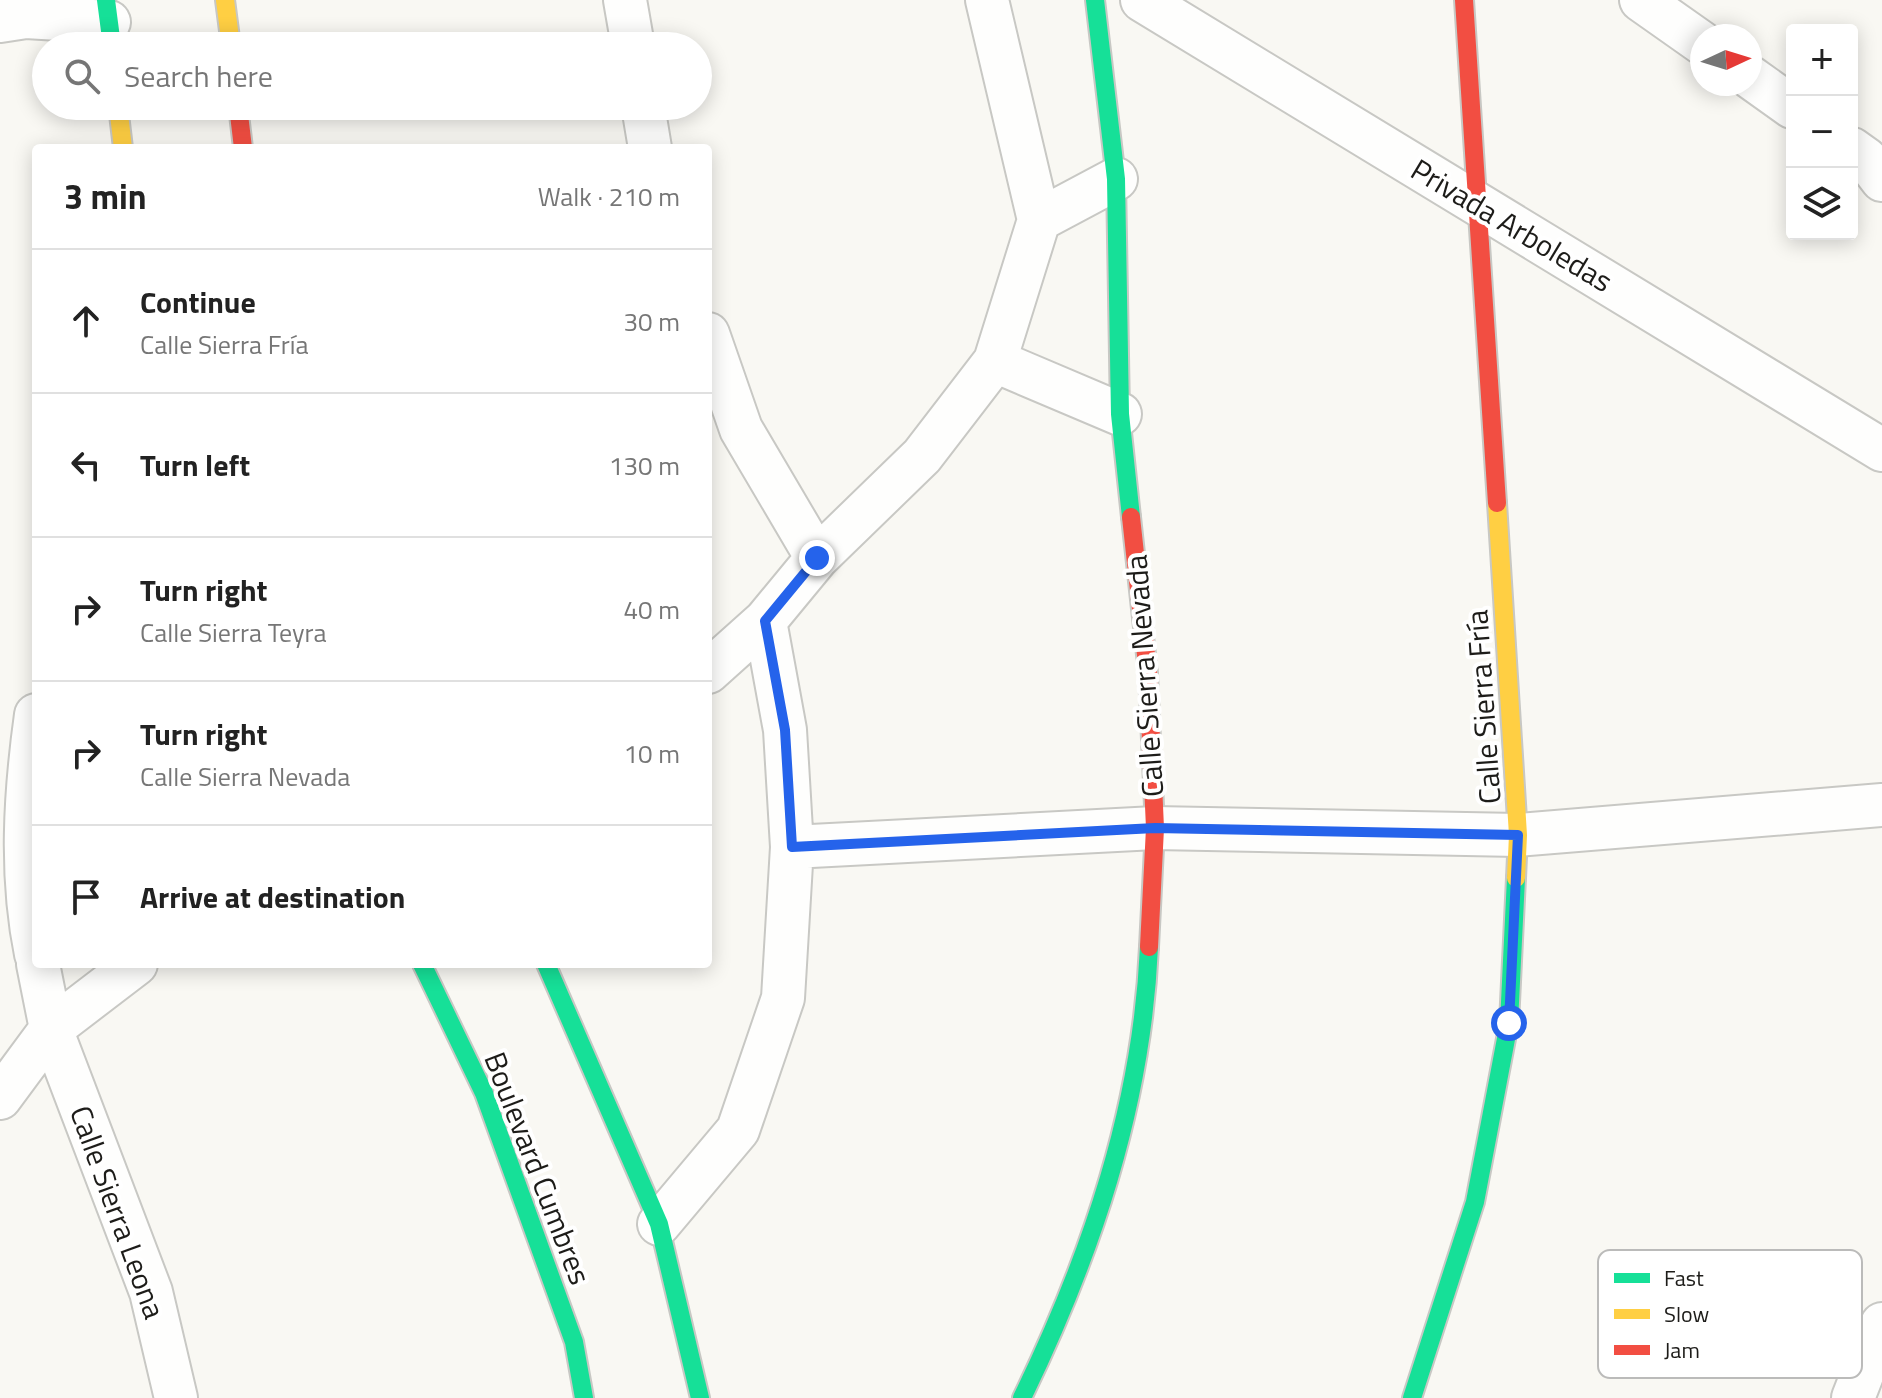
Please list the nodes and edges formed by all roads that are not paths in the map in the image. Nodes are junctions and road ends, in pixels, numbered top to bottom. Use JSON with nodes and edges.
{"nodes":[{"id":1,"x":225,"y":0,"type":"edge"},
{"id":2,"x":625,"y":0,"type":"edge"},
{"id":3,"x":987,"y":0,"type":"edge"},
{"id":4,"x":1095,"y":0,"type":"edge"},
{"id":5,"x":1142,"y":0,"type":"edge"},
{"id":6,"x":1464,"y":0,"type":"edge"},
{"id":7,"x":1641,"y":0,"type":"edge"},
{"id":8,"x":0,"y":21,"type":"edge"},
{"id":9,"x":109,"y":23,"type":"edge"},
{"id":10,"x":229,"y":32,"type":"edge"},
{"id":11,"x":631,"y":32,"type":"edge"},
{"id":12,"x":1690,"y":35,"type":"edge"},
{"id":13,"x":1762,"y":86,"type":"edge"},
{"id":14,"x":1786,"y":103,"type":"edge"},
{"id":15,"x":120,"y":120,"type":"edge"},
{"id":16,"x":240,"y":120,"type":"edge"},
{"id":17,"x":645,"y":120,"type":"edge"},
{"id":18,"x":123,"y":144,"type":"edge"},
{"id":19,"x":243,"y":144,"type":"edge"},
{"id":20,"x":649,"y":144,"type":"edge"},
{"id":21,"x":1858,"y":153,"type":"edge"},
{"id":22,"x":1116,"y":179,"type":"junction"},
{"id":23,"x":1882,"y":180,"type":"edge"},
{"id":24,"x":1039,"y":220,"type":"junction"},
{"id":25,"x":712,"y":346,"type":"edge"},
{"id":26,"x":995,"y":361,"type":"junction"},
{"id":27,"x":1120,"y":414,"type":"junction"},
{"id":28,"x":1882,"y":450,"type":"edge"},
{"id":29,"x":817,"y":558,"type":"junction"},
{"id":30,"x":765,"y":621,"type":"junction"},
{"id":31,"x":712,"y":668,"type":"edge"},
{"id":32,"x":32,"y":743,"type":"edge"},
{"id":33,"x":1882,"y":805,"type":"edge"},
{"id":34,"x":1155,"y":828,"type":"junction"},
{"id":35,"x":1518,"y":835,"type":"junction"},
{"id":36,"x":792,"y":847,"type":"junction"},
{"id":37,"x":32,"y":934,"type":"edge"},
{"id":38,"x":39,"y":968,"type":"edge"},
{"id":39,"x":131,"y":968,"type":"edge"},
{"id":40,"x":424,"y":968,"type":"edge"},
{"id":41,"x":548,"y":968,"type":"edge"},
{"id":42,"x":51,"y":1029,"type":"junction"},
{"id":43,"x":0,"y":1098,"type":"edge"},
{"id":44,"x":659,"y":1224,"type":"junction"},
{"id":45,"x":1882,"y":1324,"type":"edge"},
{"id":46,"x":1862,"y":1375,"type":"edge"},
{"id":47,"x":1861,"y":1378,"type":"edge"},
{"id":48,"x":176,"y":1398,"type":"edge"},
{"id":49,"x":584,"y":1398,"type":"edge"},
{"id":50,"x":700,"y":1398,"type":"edge"},
{"id":51,"x":1022,"y":1398,"type":"edge"},
{"id":52,"x":1412,"y":1398,"type":"edge"},
{"id":53,"x":1853,"y":1398,"type":"edge"}],
"edges":[{"from":1,"to":10,"type":"street"},
{"from":2,"to":11,"type":"street"},
{"from":3,"to":24,"type":"street"},
{"from":4,"to":22,"type":"street","name":"Calle Sierra Nevada"},
{"from":5,"to":28,"type":"street","name":"Privada Arboledas"},
{"from":6,"to":35,"type":"street","name":"Calle Sierra Fría"},
{"from":7,"to":12,"type":"street"},
{"from":8,"to":9,"type":"street"},
{"from":13,"to":14,"type":"street"},
{"from":15,"to":18,"type":"street"},
{"from":16,"to":19,"type":"street"},
{"from":17,"to":20,"type":"street"},
{"from":21,"to":23,"type":"street"},
{"from":22,"to":24,"type":"street"},
{"from":22,"to":27,"type":"street","name":"Calle Sierra Nevada"},
{"from":24,"to":26,"type":"street"},
{"from":25,"to":29,"type":"street"},
{"from":26,"to":27,"type":"street"},
{"from":26,"to":29,"type":"street"},
{"from":27,"to":34,"type":"street","name":"Calle Sierra Nevada"},
{"from":29,"to":30,"type":"street"},
{"from":30,"to":31,"type":"street"},
{"from":30,"to":36,"type":"street"},
{"from":32,"to":37,"type":"street"},
{"from":33,"to":35,"type":"street"},
{"from":34,"to":35,"type":"street"},
{"from":34,"to":36,"type":"street"},
{"from":34,"to":51,"type":"street","name":"Calle Sierra Nevada"},
{"from":35,"to":52,"type":"street","name":"Calle Sierra Fría"},
{"from":36,"to":44,"type":"street"},
{"from":38,"to":42,"type":"street","name":"Calle Sierra Leona"},
{"from":39,"to":42,"type":"street"},
{"from":40,"to":49,"type":"street","name":"Boulevard Cumbres"},
{"from":41,"to":44,"type":"street"},
{"from":42,"to":43,"type":"street"},
{"from":42,"to":48,"type":"street","name":"Calle Sierra Leona"},
{"from":44,"to":50,"type":"street"},
{"from":45,"to":46,"type":"street"},
{"from":47,"to":53,"type":"street"}]}
